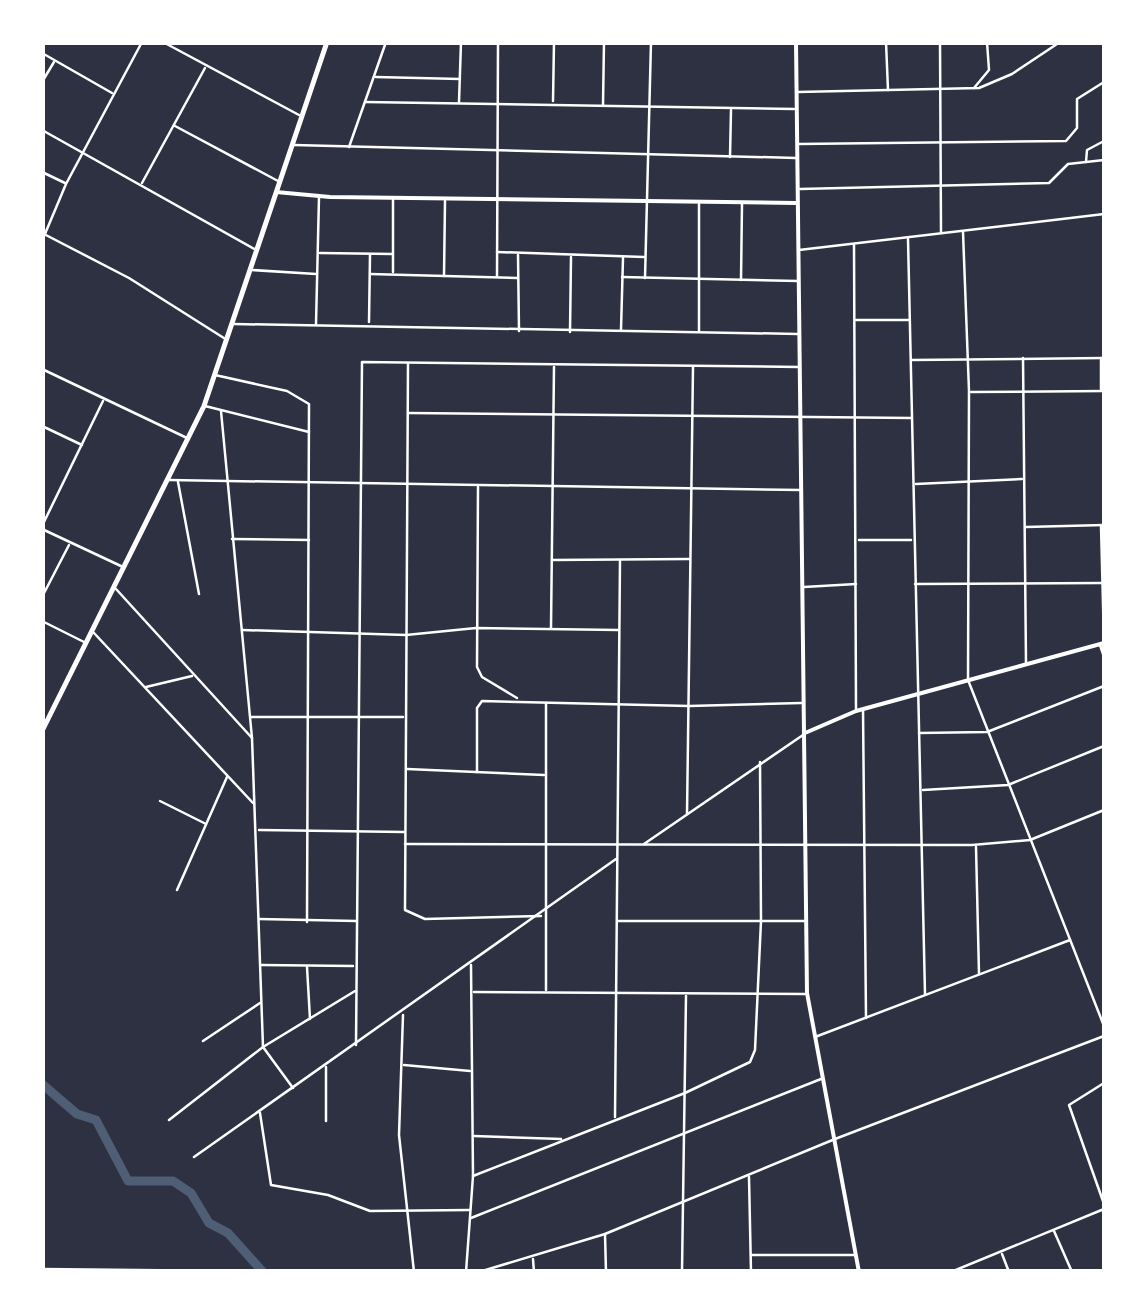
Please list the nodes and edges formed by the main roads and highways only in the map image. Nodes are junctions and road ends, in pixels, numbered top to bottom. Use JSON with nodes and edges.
{"nodes":[{"id":1,"x":327,"y":42,"type":"edge"},
{"id":2,"x":796,"y":42,"type":"edge"},
{"id":3,"x":276,"y":192,"type":"junction"},
{"id":4,"x":798,"y":203,"type":"junction"},
{"id":5,"x":1103,"y":644,"type":"edge"},
{"id":6,"x":46,"y":717,"type":"edge"},
{"id":7,"x":42,"y":731,"type":"edge"},
{"id":8,"x":805,"y":733,"type":"junction"},
{"id":9,"x":859,"y":1272,"type":"edge"}],
"edges":[{"from":1,"to":3,"type":"main road"},
{"from":2,"to":4,"type":"main road"},
{"from":3,"to":4,"type":"main road"},
{"from":3,"to":6,"type":"main road"},
{"from":4,"to":8,"type":"main road"},
{"from":5,"to":8,"type":"main road"},
{"from":6,"to":7,"type":"main road"},
{"from":8,"to":9,"type":"main road"}]}
